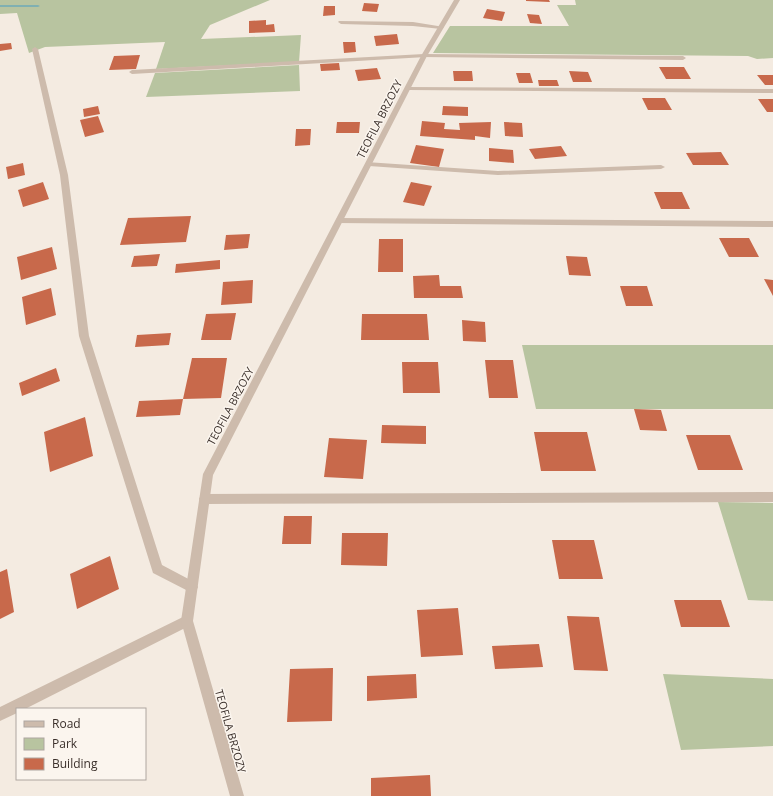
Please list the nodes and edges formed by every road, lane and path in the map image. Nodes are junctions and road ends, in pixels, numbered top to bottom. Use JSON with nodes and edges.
{"nodes":[{"id":1,"x":457,"y":0,"type":"edge"},
{"id":2,"x":341,"y":22,"type":"dead end"},
{"id":3,"x":441,"y":27,"type":"junction"},
{"id":4,"x":35,"y":49,"type":"dead end"},
{"id":5,"x":424,"y":56,"type":"junction"},
{"id":6,"x":683,"y":58,"type":"dead end"},
{"id":7,"x":132,"y":72,"type":"dead end"},
{"id":8,"x":408,"y":88,"type":"junction"},
{"id":9,"x":773,"y":91,"type":"edge"},
{"id":10,"x":369,"y":164,"type":"junction"},
{"id":11,"x":661,"y":167,"type":"dead end"},
{"id":12,"x":340,"y":221,"type":"junction"},
{"id":13,"x":773,"y":224,"type":"edge"},
{"id":14,"x":773,"y":497,"type":"edge"},
{"id":15,"x":205,"y":499,"type":"junction"},
{"id":16,"x":192,"y":587,"type":"junction"},
{"id":17,"x":187,"y":621,"type":"junction"},
{"id":18,"x":0,"y":714,"type":"edge"},
{"id":19,"x":237,"y":796,"type":"edge"}],
"edges":[{"from":1,"to":3,"type":"street","name":"TEOFILA BRZOZY"},
{"from":2,"to":3,"type":"street"},
{"from":3,"to":5,"type":"street","name":"TEOFILA BRZOZY"},
{"from":4,"to":16,"type":"street"},
{"from":5,"to":6,"type":"street"},
{"from":5,"to":7,"type":"street"},
{"from":5,"to":8,"type":"street","name":"TEOFILA BRZOZY"},
{"from":8,"to":9,"type":"street"},
{"from":8,"to":10,"type":"street","name":"TEOFILA BRZOZY"},
{"from":10,"to":11,"type":"street"},
{"from":10,"to":12,"type":"street","name":"TEOFILA BRZOZY"},
{"from":12,"to":13,"type":"street"},
{"from":12,"to":15,"type":"street","name":"TEOFILA BRZOZY"},
{"from":14,"to":15,"type":"street"},
{"from":15,"to":16,"type":"street","name":"TEOFILA BRZOZY"},
{"from":16,"to":17,"type":"street","name":"TEOFILA BRZOZY"},
{"from":17,"to":18,"type":"street"},
{"from":17,"to":19,"type":"street","name":"TEOFILA BRZOZY"}]}
